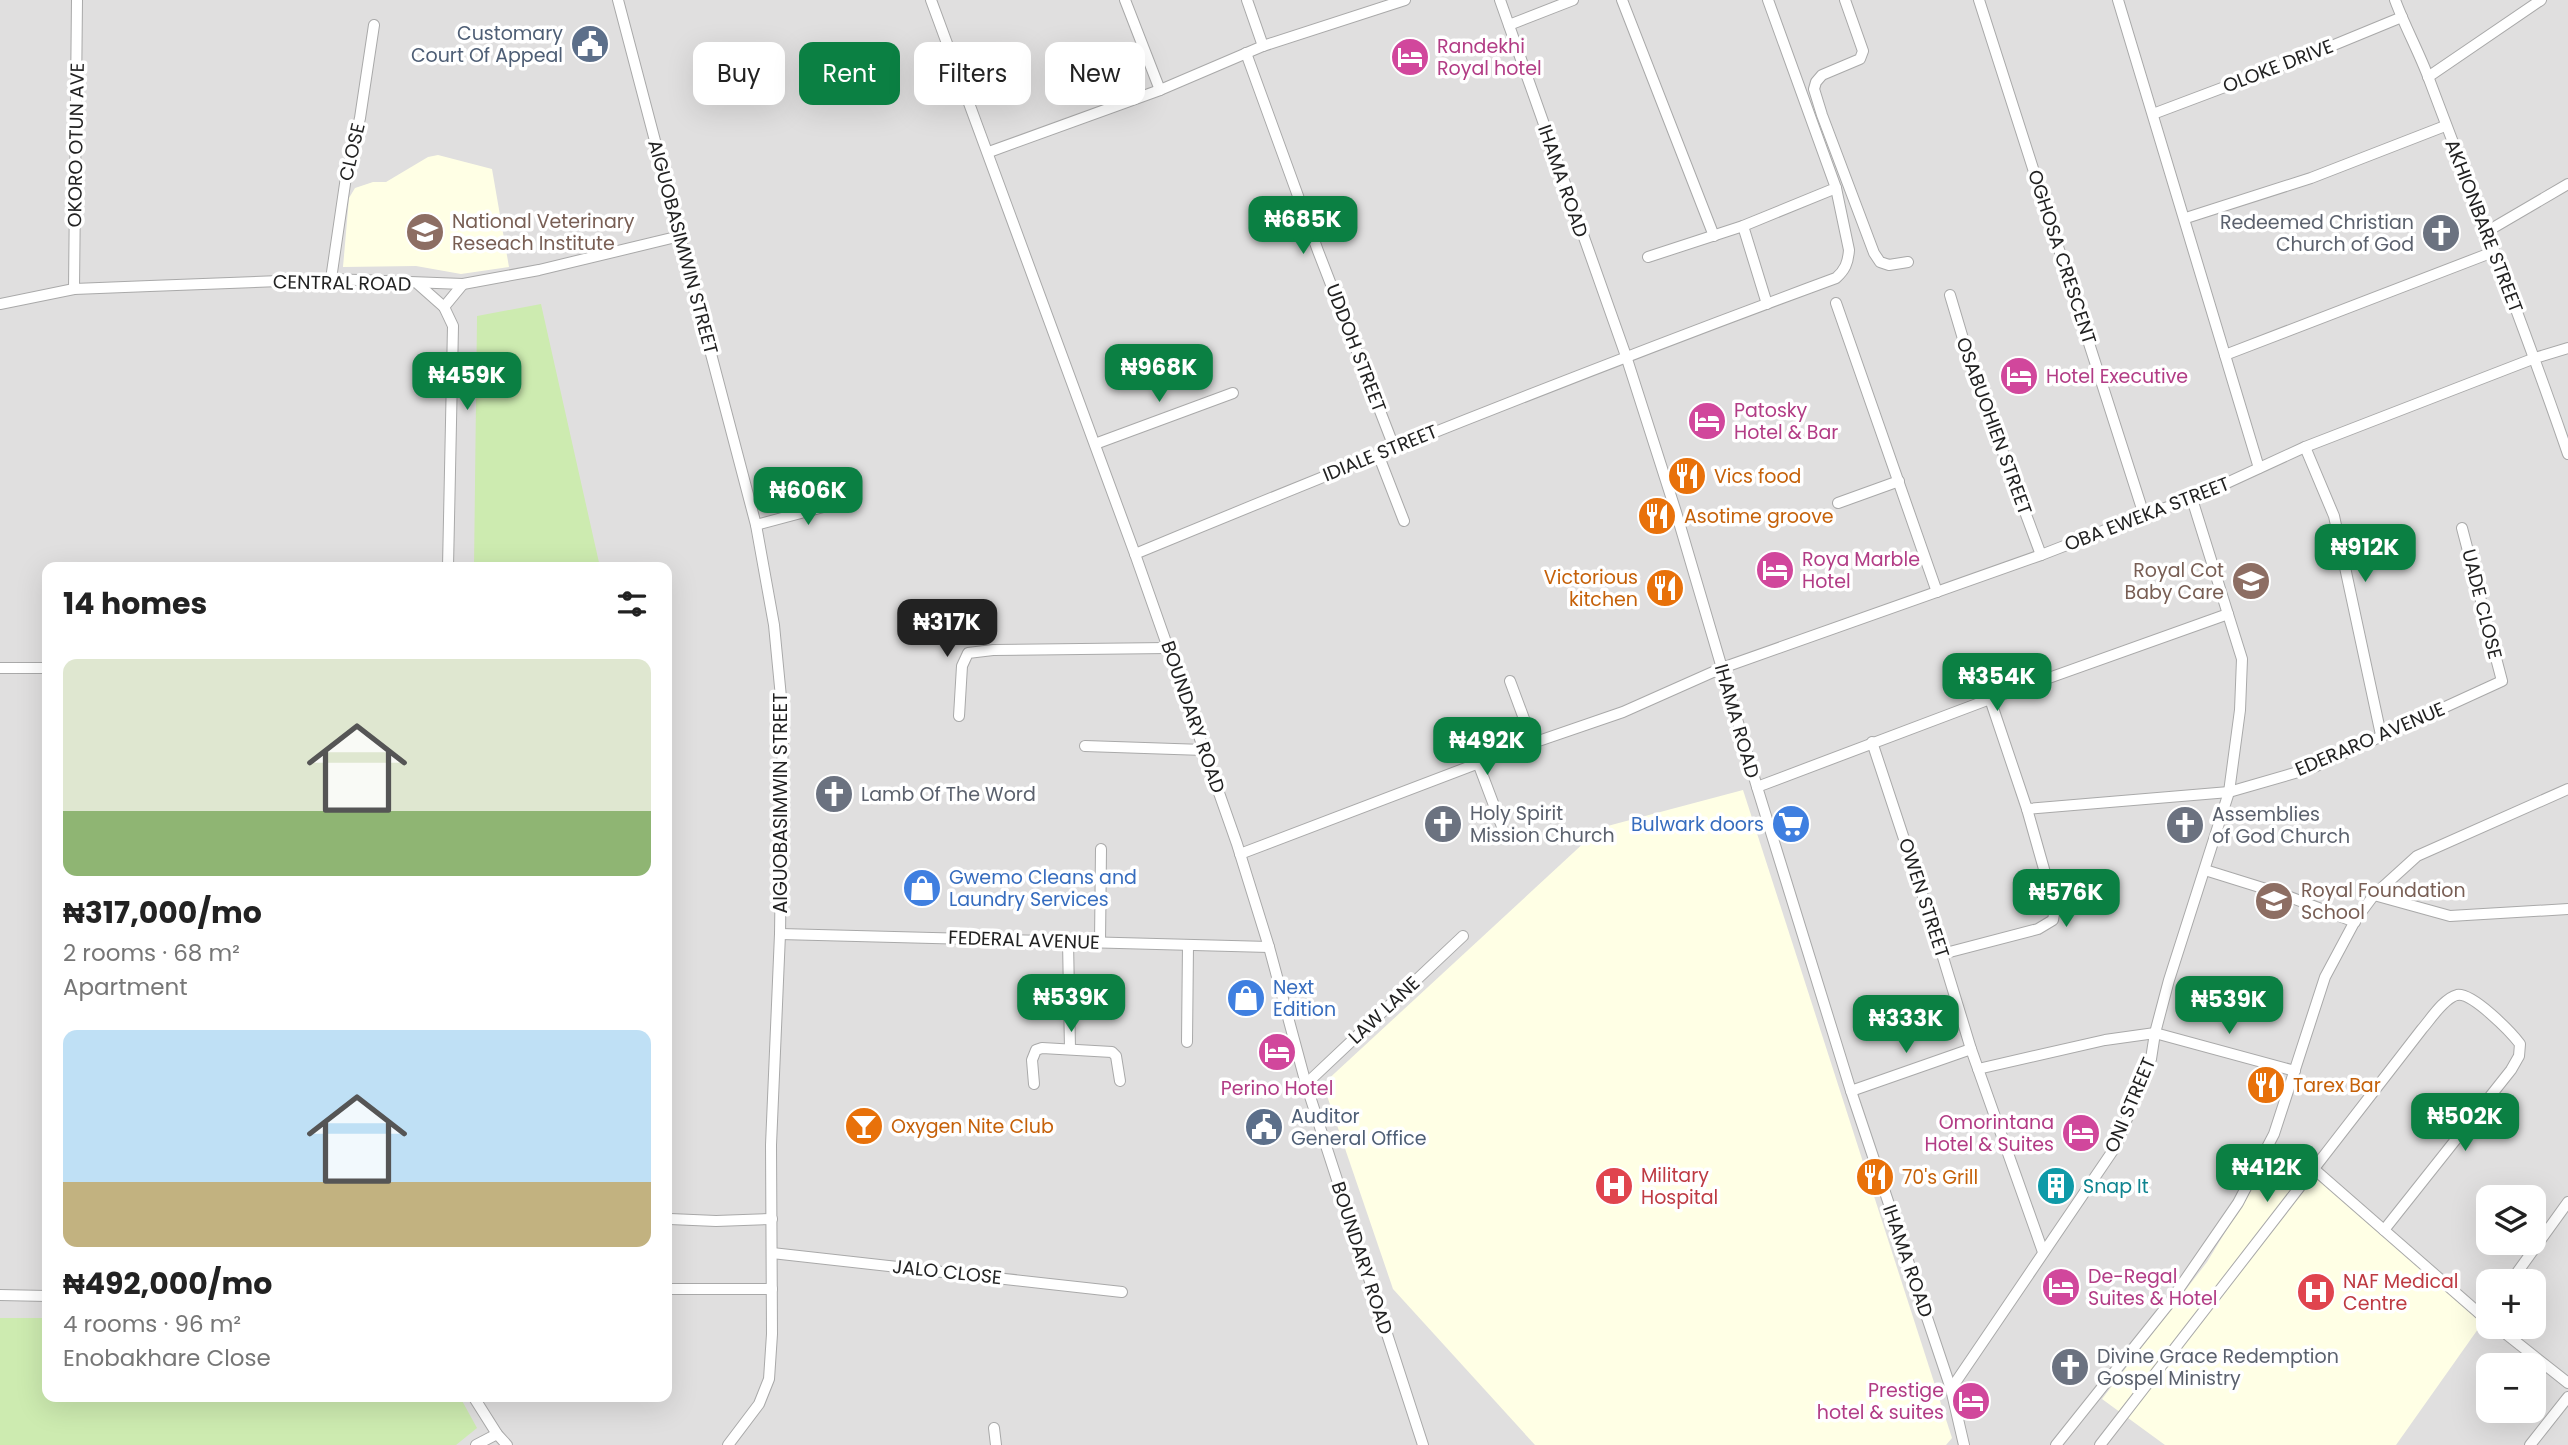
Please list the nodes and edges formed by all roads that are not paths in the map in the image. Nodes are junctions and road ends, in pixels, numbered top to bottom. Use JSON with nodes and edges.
{"nodes":[{"id":1,"x":77,"y":0,"type":"edge"},
{"id":2,"x":618,"y":0,"type":"edge"},
{"id":3,"x":931,"y":0,"type":"edge"},
{"id":4,"x":1125,"y":0,"type":"edge"},
{"id":5,"x":1247,"y":0,"type":"edge"},
{"id":6,"x":1405,"y":0,"type":"edge"},
{"id":7,"x":1500,"y":0,"type":"edge"},
{"id":8,"x":1573,"y":0,"type":"edge"},
{"id":9,"x":1622,"y":0,"type":"edge"},
{"id":10,"x":1768,"y":0,"type":"edge"},
{"id":11,"x":1845,"y":0,"type":"edge"},
{"id":12,"x":1979,"y":0,"type":"edge"},
{"id":13,"x":2118,"y":0,"type":"edge"},
{"id":14,"x":2395,"y":0,"type":"edge"},
{"id":15,"x":2540,"y":0,"type":"edge"},
{"id":16,"x":2402,"y":17,"type":"junction"},
{"id":17,"x":374,"y":25,"type":"dead end"},
{"id":18,"x":1509,"y":25,"type":"junction"},
{"id":19,"x":1264,"y":46,"type":"junction"},
{"id":20,"x":1246,"y":53,"type":"junction"},
{"id":21,"x":2428,"y":77,"type":"junction"},
{"id":22,"x":1160,"y":90,"type":"junction"},
{"id":23,"x":2153,"y":114,"type":"junction"},
{"id":24,"x":2445,"y":127,"type":"junction"},
{"id":25,"x":989,"y":152,"type":"junction"},
{"id":26,"x":2568,"y":184,"type":"edge"},
{"id":27,"x":1836,"y":188,"type":"junction"},
{"id":28,"x":2186,"y":218,"type":"junction"},
{"id":29,"x":1743,"y":226,"type":"junction"},
{"id":30,"x":2486,"y":232,"type":"junction"},
{"id":31,"x":680,"y":236,"type":"junction"},
{"id":32,"x":1714,"y":236,"type":"junction"},
{"id":33,"x":2493,"y":252,"type":"junction"},
{"id":34,"x":1648,"y":257,"type":"dead end"},
{"id":35,"x":1908,"y":262,"type":"dead end"},
{"id":36,"x":331,"y":279,"type":"junction"},
{"id":37,"x":418,"y":284,"type":"junction"},
{"id":38,"x":463,"y":284,"type":"junction"},
{"id":39,"x":74,"y":289,"type":"junction"},
{"id":40,"x":1950,"y":295,"type":"dead end"},
{"id":41,"x":1836,"y":303,"type":"dead end"},
{"id":42,"x":0,"y":304,"type":"edge"},
{"id":43,"x":1767,"y":304,"type":"junction"},
{"id":44,"x":444,"y":307,"type":"junction"},
{"id":45,"x":2568,"y":348,"type":"edge"},
{"id":46,"x":2225,"y":355,"type":"junction"},
{"id":47,"x":1626,"y":356,"type":"junction"},
{"id":48,"x":2535,"y":358,"type":"junction"},
{"id":49,"x":1233,"y":393,"type":"dead end"},
{"id":50,"x":1095,"y":444,"type":"junction"},
{"id":51,"x":1394,"y":447,"type":"junction"},
{"id":52,"x":2305,"y":447,"type":"junction"},
{"id":53,"x":1378,"y":454,"type":"junction"},
{"id":54,"x":2568,"y":454,"type":"edge"},
{"id":55,"x":2259,"y":468,"type":"junction"},
{"id":56,"x":1899,"y":481,"type":"junction"},
{"id":57,"x":853,"y":499,"type":"dead end"},
{"id":58,"x":2192,"y":499,"type":"junction"},
{"id":59,"x":1838,"y":503,"type":"dead end"},
{"id":60,"x":2144,"y":515,"type":"junction"},
{"id":61,"x":1404,"y":521,"type":"dead end"},
{"id":62,"x":756,"y":526,"type":"junction"},
{"id":63,"x":2462,"y":528,"type":"dead end"},
{"id":64,"x":1135,"y":554,"type":"junction"},
{"id":65,"x":2041,"y":555,"type":"junction"},
{"id":66,"x":448,"y":562,"type":"edge"},
{"id":67,"x":1937,"y":592,"type":"junction"},
{"id":68,"x":2228,"y":614,"type":"junction"},
{"id":69,"x":1168,"y":648,"type":"junction"},
{"id":70,"x":0,"y":668,"type":"edge"},
{"id":71,"x":42,"y":668,"type":"edge"},
{"id":72,"x":1722,"y":668,"type":"junction"},
{"id":73,"x":1510,"y":681,"type":"dead end"},
{"id":74,"x":2502,"y":681,"type":"joint"},
{"id":75,"x":1990,"y":699,"type":"junction"},
{"id":76,"x":959,"y":716,"type":"dead end"},
{"id":77,"x":2381,"y":735,"type":"junction"},
{"id":78,"x":1872,"y":742,"type":"junction"},
{"id":79,"x":1533,"y":743,"type":"junction"},
{"id":80,"x":1085,"y":746,"type":"dead end"},
{"id":81,"x":1204,"y":750,"type":"junction"},
{"id":82,"x":1478,"y":763,"type":"junction"},
{"id":83,"x":1757,"y":787,"type":"junction"},
{"id":84,"x":2568,"y":789,"type":"edge"},
{"id":85,"x":2229,"y":792,"type":"junction"},
{"id":86,"x":2028,"y":809,"type":"junction"},
{"id":87,"x":1504,"y":832,"type":"dead end"},
{"id":88,"x":1101,"y":849,"type":"dead end"},
{"id":89,"x":1240,"y":854,"type":"junction"},
{"id":90,"x":2206,"y":870,"type":"junction"},
{"id":91,"x":2374,"y":895,"type":"junction"},
{"id":92,"x":2568,"y":909,"type":"edge"},
{"id":93,"x":2355,"y":922,"type":"junction"},
{"id":94,"x":780,"y":934,"type":"junction"},
{"id":95,"x":1463,"y":936,"type":"dead end"},
{"id":96,"x":1068,"y":941,"type":"junction"},
{"id":97,"x":1100,"y":942,"type":"junction"},
{"id":98,"x":1188,"y":944,"type":"junction"},
{"id":99,"x":1269,"y":947,"type":"junction"},
{"id":100,"x":1942,"y":954,"type":"junction"},
{"id":101,"x":2155,"y":1033,"type":"junction"},
{"id":102,"x":1187,"y":1042,"type":"dead end"},
{"id":103,"x":1070,"y":1049,"type":"junction"},
{"id":104,"x":1971,"y":1049,"type":"junction"},
{"id":105,"x":1978,"y":1069,"type":"junction"},
{"id":106,"x":2295,"y":1071,"type":"junction"},
{"id":107,"x":1120,"y":1081,"type":"dead end"},
{"id":108,"x":1034,"y":1084,"type":"dead end"},
{"id":109,"x":1306,"y":1084,"type":"junction"},
{"id":110,"x":1851,"y":1091,"type":"junction"},
{"id":111,"x":2314,"y":1169,"type":"junction"},
{"id":112,"x":2568,"y":1202,"type":"edge"},
{"id":113,"x":672,"y":1219,"type":"edge"},
{"id":114,"x":772,"y":1219,"type":"junction"},
{"id":115,"x":2384,"y":1230,"type":"junction"},
{"id":116,"x":2043,"y":1252,"type":"junction"},
{"id":117,"x":772,"y":1253,"type":"junction"},
{"id":118,"x":2520,"y":1269,"type":"edge"},
{"id":119,"x":672,"y":1289,"type":"edge"},
{"id":120,"x":772,"y":1289,"type":"junction"},
{"id":121,"x":1122,"y":1292,"type":"dead end"},
{"id":122,"x":0,"y":1296,"type":"edge"},
{"id":123,"x":42,"y":1296,"type":"edge"},
{"id":124,"x":2476,"y":1308,"type":"edge"},
{"id":125,"x":2512,"y":1339,"type":"edge"},
{"id":126,"x":2568,"y":1383,"type":"edge"},
{"id":127,"x":1951,"y":1389,"type":"junction"},
{"id":128,"x":2568,"y":1397,"type":"edge"},
{"id":129,"x":477,"y":1402,"type":"edge"},
{"id":130,"x":994,"y":1428,"type":"dead end"},
{"id":131,"x":497,"y":1434,"type":"junction"},
{"id":132,"x":476,"y":1445,"type":"edge"},
{"id":133,"x":507,"y":1445,"type":"edge"},
{"id":134,"x":728,"y":1445,"type":"edge"},
{"id":135,"x":996,"y":1445,"type":"edge"},
{"id":136,"x":1423,"y":1445,"type":"edge"},
{"id":137,"x":1964,"y":1445,"type":"edge"},
{"id":138,"x":2056,"y":1445,"type":"edge"},
{"id":139,"x":2100,"y":1445,"type":"edge"},
{"id":140,"x":2530,"y":1445,"type":"edge"}],
"edges":[{"from":1,"to":39,"type":"street","name":"OKORO OTUN AVE"},
{"from":2,"to":31,"type":"street","name":"AIGUOBASIMWIN STREET"},
{"from":3,"to":25,"type":"street","name":"BOUNDARY ROAD"},
{"from":4,"to":22,"type":"street"},
{"from":5,"to":19,"type":"street"},
{"from":6,"to":19,"type":"street"},
{"from":7,"to":18,"type":"street","name":"IHAMA ROAD"},
{"from":8,"to":18,"type":"street"},
{"from":9,"to":32,"type":"street"},
{"from":10,"to":27,"type":"street"},
{"from":11,"to":35,"type":"street"},
{"from":12,"to":60,"type":"street","name":"OGHOSA CRESCENT"},
{"from":13,"to":23,"type":"street"},
{"from":14,"to":16,"type":"street","name":"AKHIONBARE STREET"},
{"from":15,"to":21,"type":"street"},
{"from":16,"to":21,"type":"street","name":"AKHIONBARE STREET"},
{"from":16,"to":23,"type":"street","name":"OLOKE DRIVE"},
{"from":17,"to":36,"type":"street","name":"CLOSE"},
{"from":18,"to":47,"type":"street","name":"IHAMA ROAD"},
{"from":19,"to":20,"type":"street"},
{"from":20,"to":22,"type":"street"},
{"from":20,"to":51,"type":"street","name":"UDDOH STREET"},
{"from":21,"to":24,"type":"street","name":"AKHIONBARE STREET"},
{"from":22,"to":25,"type":"street"},
{"from":23,"to":28,"type":"street"},
{"from":24,"to":28,"type":"street"},
{"from":24,"to":30,"type":"street","name":"AKHIONBARE STREET"},
{"from":25,"to":50,"type":"street","name":"BOUNDARY ROAD"},
{"from":26,"to":30,"type":"street"},
{"from":27,"to":29,"type":"street"},
{"from":27,"to":43,"type":"street","name":"IDIALE STREET"},
{"from":28,"to":46,"type":"street"},
{"from":29,"to":32,"type":"street"},
{"from":29,"to":43,"type":"street"},
{"from":30,"to":33,"type":"street","name":"AKHIONBARE STREET"},
{"from":31,"to":38,"type":"street","name":"CENTRAL ROAD"},
{"from":31,"to":62,"type":"street","name":"AIGUOBASIMWIN STREET"},
{"from":32,"to":34,"type":"street"},
{"from":33,"to":46,"type":"street"},
{"from":33,"to":48,"type":"street","name":"AKHIONBARE STREET"},
{"from":36,"to":37,"type":"street","name":"CENTRAL ROAD"},
{"from":36,"to":39,"type":"street","name":"CENTRAL ROAD"},
{"from":37,"to":38,"type":"street","name":"CENTRAL ROAD"},
{"from":37,"to":44,"type":"street"},
{"from":38,"to":44,"type":"street"},
{"from":39,"to":42,"type":"street","name":"CENTRAL ROAD"},
{"from":40,"to":65,"type":"street","name":"OSABUOHIEN STREET"},
{"from":41,"to":56,"type":"street"},
{"from":43,"to":47,"type":"street","name":"IDIALE STREET"},
{"from":44,"to":66,"type":"street"},
{"from":45,"to":48,"type":"street","name":"OBA EWEKA STREET"},
{"from":46,"to":55,"type":"street"},
{"from":47,"to":51,"type":"street","name":"IDIALE STREET"},
{"from":47,"to":72,"type":"street","name":"IHAMA ROAD"},
{"from":48,"to":52,"type":"street","name":"OBA EWEKA STREET"},
{"from":48,"to":54,"type":"street","name":"AKHIONBARE STREET"},
{"from":49,"to":50,"type":"street"},
{"from":50,"to":64,"type":"street","name":"BOUNDARY ROAD"},
{"from":51,"to":53,"type":"street","name":"IDIALE STREET"},
{"from":52,"to":55,"type":"street","name":"OBA EWEKA STREET"},
{"from":52,"to":77,"type":"street"},
{"from":53,"to":61,"type":"street"},
{"from":53,"to":64,"type":"street","name":"IDIALE STREET"},
{"from":55,"to":58,"type":"street","name":"OBA EWEKA STREET"},
{"from":56,"to":59,"type":"street"},
{"from":56,"to":67,"type":"street"},
{"from":57,"to":62,"type":"street"},
{"from":58,"to":60,"type":"street","name":"OBA EWEKA STREET"},
{"from":58,"to":68,"type":"street","name":"ONI STREET"},
{"from":60,"to":65,"type":"street","name":"OBA EWEKA STREET"},
{"from":62,"to":94,"type":"street","name":"AIGUOBASIMWIN STREET"},
{"from":63,"to":74,"type":"street","name":"UADE CLOSE"},
{"from":64,"to":69,"type":"street","name":"BOUNDARY ROAD"},
{"from":65,"to":67,"type":"street","name":"OBA EWEKA STREET"},
{"from":67,"to":72,"type":"street","name":"OBA EWEKA STREET"},
{"from":68,"to":75,"type":"street"},
{"from":68,"to":85,"type":"street","name":"ONI STREET"},
{"from":69,"to":76,"type":"street"},
{"from":69,"to":81,"type":"street","name":"BOUNDARY ROAD"},
{"from":70,"to":71,"type":"street"},
{"from":72,"to":79,"type":"street","name":"OBA EWEKA STREET"},
{"from":72,"to":83,"type":"street","name":"IHAMA ROAD"},
{"from":73,"to":79,"type":"street"},
{"from":74,"to":77,"type":"street","name":"EDERARO AVENUE"},
{"from":75,"to":78,"type":"street"},
{"from":75,"to":86,"type":"street"},
{"from":77,"to":85,"type":"street","name":"EDERARO AVENUE"},
{"from":78,"to":83,"type":"street"},
{"from":78,"to":100,"type":"street","name":"OWEN STREET"},
{"from":79,"to":82,"type":"street","name":"OBA EWEKA STREET"},
{"from":80,"to":81,"type":"street"},
{"from":81,"to":89,"type":"street","name":"BOUNDARY ROAD"},
{"from":82,"to":87,"type":"street"},
{"from":82,"to":89,"type":"street","name":"OBA EWEKA STREET"},
{"from":83,"to":110,"type":"street","name":"IHAMA ROAD"},
{"from":84,"to":91,"type":"street"},
{"from":85,"to":86,"type":"street","name":"EDERARO AVENUE"},
{"from":85,"to":90,"type":"street","name":"ONI STREET"},
{"from":86,"to":100,"type":"street"},
{"from":88,"to":97,"type":"street"},
{"from":89,"to":99,"type":"street","name":"BOUNDARY ROAD"},
{"from":90,"to":93,"type":"street"},
{"from":90,"to":101,"type":"street","name":"ONI STREET"},
{"from":91,"to":92,"type":"street"},
{"from":91,"to":93,"type":"street"},
{"from":93,"to":106,"type":"street"},
{"from":94,"to":96,"type":"street","name":"FEDERAL AVENUE"},
{"from":94,"to":114,"type":"street","name":"AIGUOBASIMWIN STREET"},
{"from":95,"to":109,"type":"street","name":"LAW LANE"},
{"from":96,"to":97,"type":"street","name":"FEDERAL AVENUE"},
{"from":96,"to":103,"type":"street"},
{"from":97,"to":98,"type":"street","name":"FEDERAL AVENUE"},
{"from":98,"to":99,"type":"street","name":"FEDERAL AVENUE"},
{"from":98,"to":102,"type":"street"},
{"from":99,"to":109,"type":"street","name":"BOUNDARY ROAD"},
{"from":100,"to":104,"type":"street","name":"OWEN STREET"},
{"from":101,"to":105,"type":"street"},
{"from":101,"to":106,"type":"street"},
{"from":101,"to":116,"type":"street","name":"ONI STREET"},
{"from":103,"to":107,"type":"street"},
{"from":103,"to":108,"type":"street"},
{"from":104,"to":105,"type":"street","name":"OWEN STREET"},
{"from":104,"to":110,"type":"street"},
{"from":105,"to":116,"type":"street","name":"OWEN STREET"},
{"from":106,"to":138,"type":"street"},
{"from":109,"to":136,"type":"street","name":"BOUNDARY ROAD"},
{"from":110,"to":127,"type":"street","name":"IHAMA ROAD"},
{"from":111,"to":115,"type":"street"},
{"from":111,"to":115,"type":"street"},
{"from":111,"to":139,"type":"street"},
{"from":112,"to":118,"type":"street"},
{"from":113,"to":114,"type":"street"},
{"from":114,"to":117,"type":"street","name":"AIGUOBASIMWIN STREET"},
{"from":115,"to":124,"type":"street"},
{"from":116,"to":127,"type":"street","name":"ONI STREET"},
{"from":117,"to":120,"type":"street","name":"AIGUOBASIMWIN STREET"},
{"from":117,"to":121,"type":"street","name":"JALO CLOSE"},
{"from":119,"to":120,"type":"street"},
{"from":120,"to":134,"type":"street","name":"AIGUOBASIMWIN STREET"},
{"from":122,"to":123,"type":"street"},
{"from":125,"to":126,"type":"street"},
{"from":127,"to":137,"type":"street","name":"IHAMA ROAD"},
{"from":128,"to":140,"type":"street"},
{"from":129,"to":131,"type":"street"},
{"from":130,"to":135,"type":"street"},
{"from":131,"to":132,"type":"street"},
{"from":131,"to":133,"type":"street"}]}
